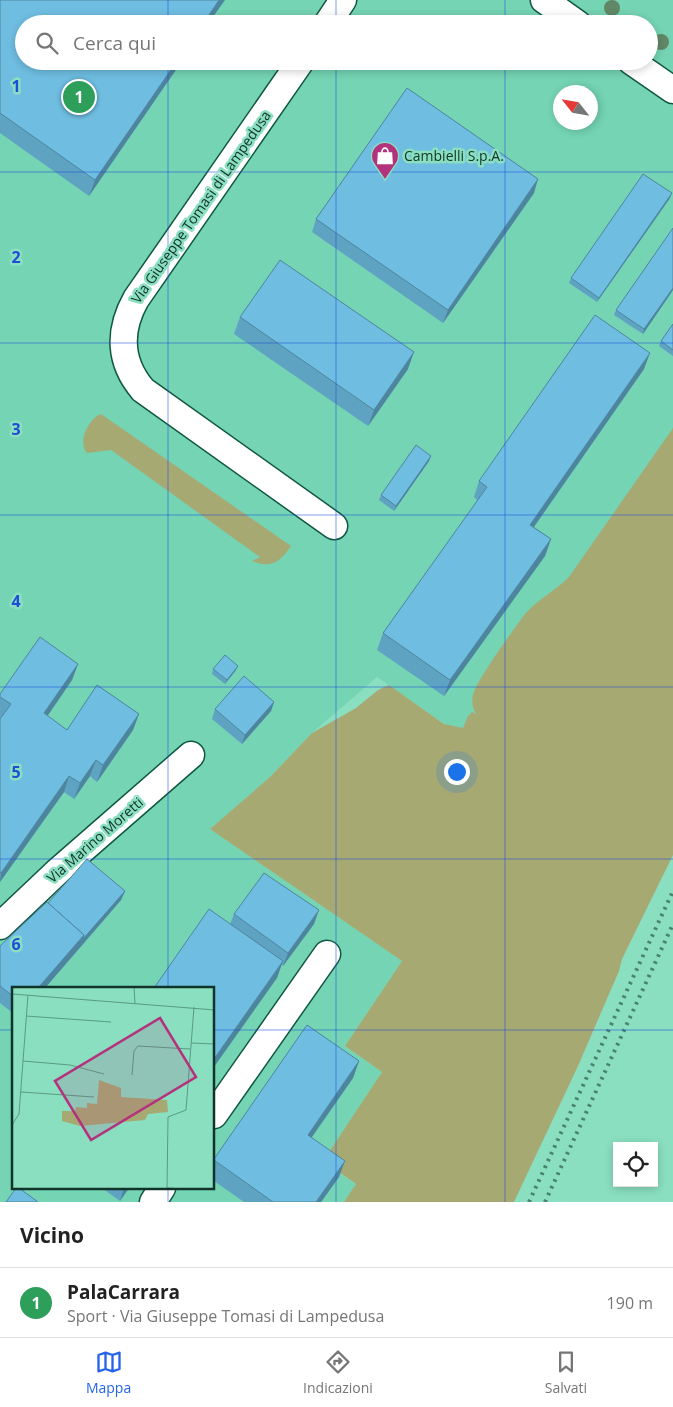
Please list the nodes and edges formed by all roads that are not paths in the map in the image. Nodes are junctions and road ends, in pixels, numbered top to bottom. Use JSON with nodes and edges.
{"nodes":[{"id":1,"x":344,"y":0,"type":"edge"},
{"id":2,"x":544,"y":0,"type":"edge"},
{"id":3,"x":333,"y":15,"type":"edge"},
{"id":4,"x":565,"y":15,"type":"edge"},
{"id":5,"x":295,"y":70,"type":"edge"},
{"id":6,"x":644,"y":70,"type":"edge"},
{"id":7,"x":673,"y":90,"type":"edge"},
{"id":8,"x":334,"y":526,"type":"dead end"},
{"id":9,"x":191,"y":755,"type":"dead end"},
{"id":10,"x":0,"y":926,"type":"edge"},
{"id":11,"x":327,"y":954,"type":"dead end"},
{"id":12,"x":215,"y":1114,"type":"edge"},
{"id":13,"x":161,"y":1190,"type":"edge"},
{"id":14,"x":152,"y":1202,"type":"edge"}],
"edges":[{"from":1,"to":3,"type":"street"},
{"from":2,"to":4,"type":"street"},
{"from":5,"to":8,"type":"street","name":"Via Giuseppe Tomasi di Lampedusa"},
{"from":6,"to":7,"type":"street"},
{"from":9,"to":10,"type":"street","name":"Via Marino Moretti"},
{"from":11,"to":12,"type":"street"},
{"from":13,"to":14,"type":"street"}]}
